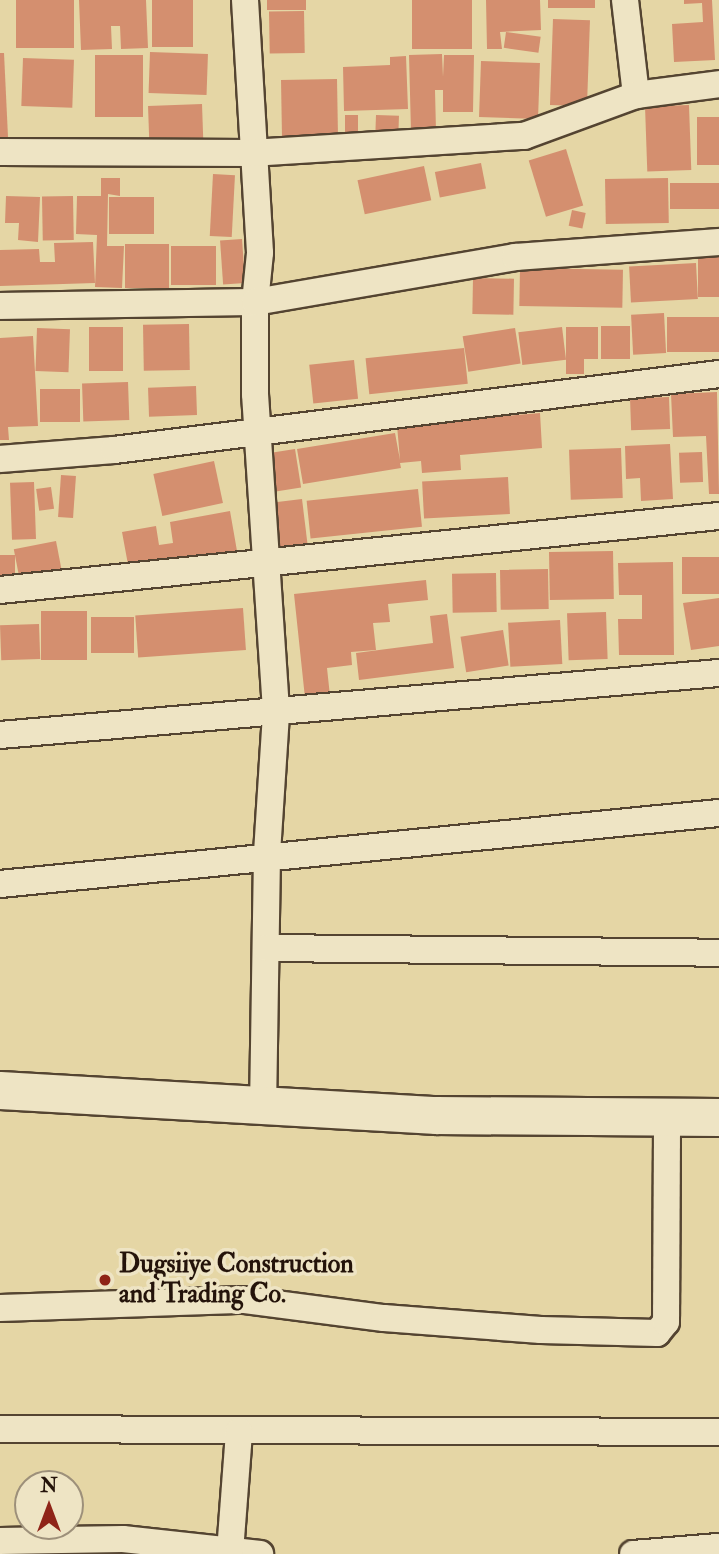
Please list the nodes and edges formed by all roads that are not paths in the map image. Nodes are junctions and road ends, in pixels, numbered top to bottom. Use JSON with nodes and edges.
{"nodes":[{"id":1,"x":245,"y":0,"type":"edge"},
{"id":2,"x":625,"y":0,"type":"edge"},
{"id":3,"x":719,"y":85,"type":"edge"},
{"id":4,"x":636,"y":95,"type":"junction"},
{"id":5,"x":0,"y":152,"type":"edge"},
{"id":6,"x":251,"y":153,"type":"junction"},
{"id":7,"x":719,"y":242,"type":"edge"},
{"id":8,"x":255,"y":302,"type":"junction"},
{"id":9,"x":0,"y":306,"type":"edge"},
{"id":10,"x":719,"y":373,"type":"edge"},
{"id":11,"x":257,"y":431,"type":"junction"},
{"id":12,"x":0,"y":459,"type":"edge"},
{"id":13,"x":719,"y":516,"type":"edge"},
{"id":14,"x":263,"y":565,"type":"junction"},
{"id":15,"x":0,"y":590,"type":"edge"},
{"id":16,"x":719,"y":673,"type":"edge"},
{"id":17,"x":276,"y":714,"type":"junction"},
{"id":18,"x":0,"y":735,"type":"edge"},
{"id":19,"x":719,"y":813,"type":"edge"},
{"id":20,"x":267,"y":855,"type":"junction"},
{"id":21,"x":0,"y":884,"type":"edge"},
{"id":22,"x":265,"y":948,"type":"junction"},
{"id":23,"x":719,"y":953,"type":"edge"},
{"id":24,"x":0,"y":1090,"type":"edge"},
{"id":25,"x":263,"y":1105,"type":"junction"},
{"id":26,"x":719,"y":1117,"type":"edge"},
{"id":27,"x":667,"y":1118,"type":"junction"},
{"id":28,"x":0,"y":1308,"type":"edge"},
{"id":29,"x":0,"y":1429,"type":"edge"},
{"id":30,"x":239,"y":1431,"type":"junction"},
{"id":31,"x":719,"y":1432,"type":"edge"},
{"id":32,"x":0,"y":1541,"type":"edge"},
{"id":33,"x":719,"y":1547,"type":"edge"},
{"id":34,"x":230,"y":1552,"type":"junction"},
{"id":35,"x":260,"y":1554,"type":"edge"},
{"id":36,"x":633,"y":1554,"type":"edge"}],
"edges":[{"from":1,"to":6,"type":"street"},
{"from":2,"to":4,"type":"street"},
{"from":3,"to":4,"type":"street"},
{"from":4,"to":6,"type":"street"},
{"from":5,"to":6,"type":"street"},
{"from":6,"to":8,"type":"street"},
{"from":7,"to":8,"type":"street"},
{"from":8,"to":9,"type":"street"},
{"from":8,"to":11,"type":"street"},
{"from":10,"to":11,"type":"street"},
{"from":11,"to":12,"type":"street"},
{"from":11,"to":14,"type":"street"},
{"from":13,"to":14,"type":"street"},
{"from":14,"to":15,"type":"street"},
{"from":14,"to":17,"type":"street"},
{"from":16,"to":17,"type":"street"},
{"from":17,"to":18,"type":"street"},
{"from":17,"to":20,"type":"street"},
{"from":19,"to":20,"type":"street"},
{"from":20,"to":21,"type":"street"},
{"from":20,"to":22,"type":"street"},
{"from":22,"to":23,"type":"street"},
{"from":22,"to":25,"type":"street"},
{"from":24,"to":25,"type":"main road"},
{"from":25,"to":27,"type":"main road"},
{"from":26,"to":27,"type":"main road"},
{"from":27,"to":28,"type":"street"},
{"from":29,"to":30,"type":"street"},
{"from":30,"to":31,"type":"street"},
{"from":30,"to":34,"type":"street"},
{"from":32,"to":34,"type":"street"},
{"from":33,"to":36,"type":"street"},
{"from":34,"to":35,"type":"street"}]}
